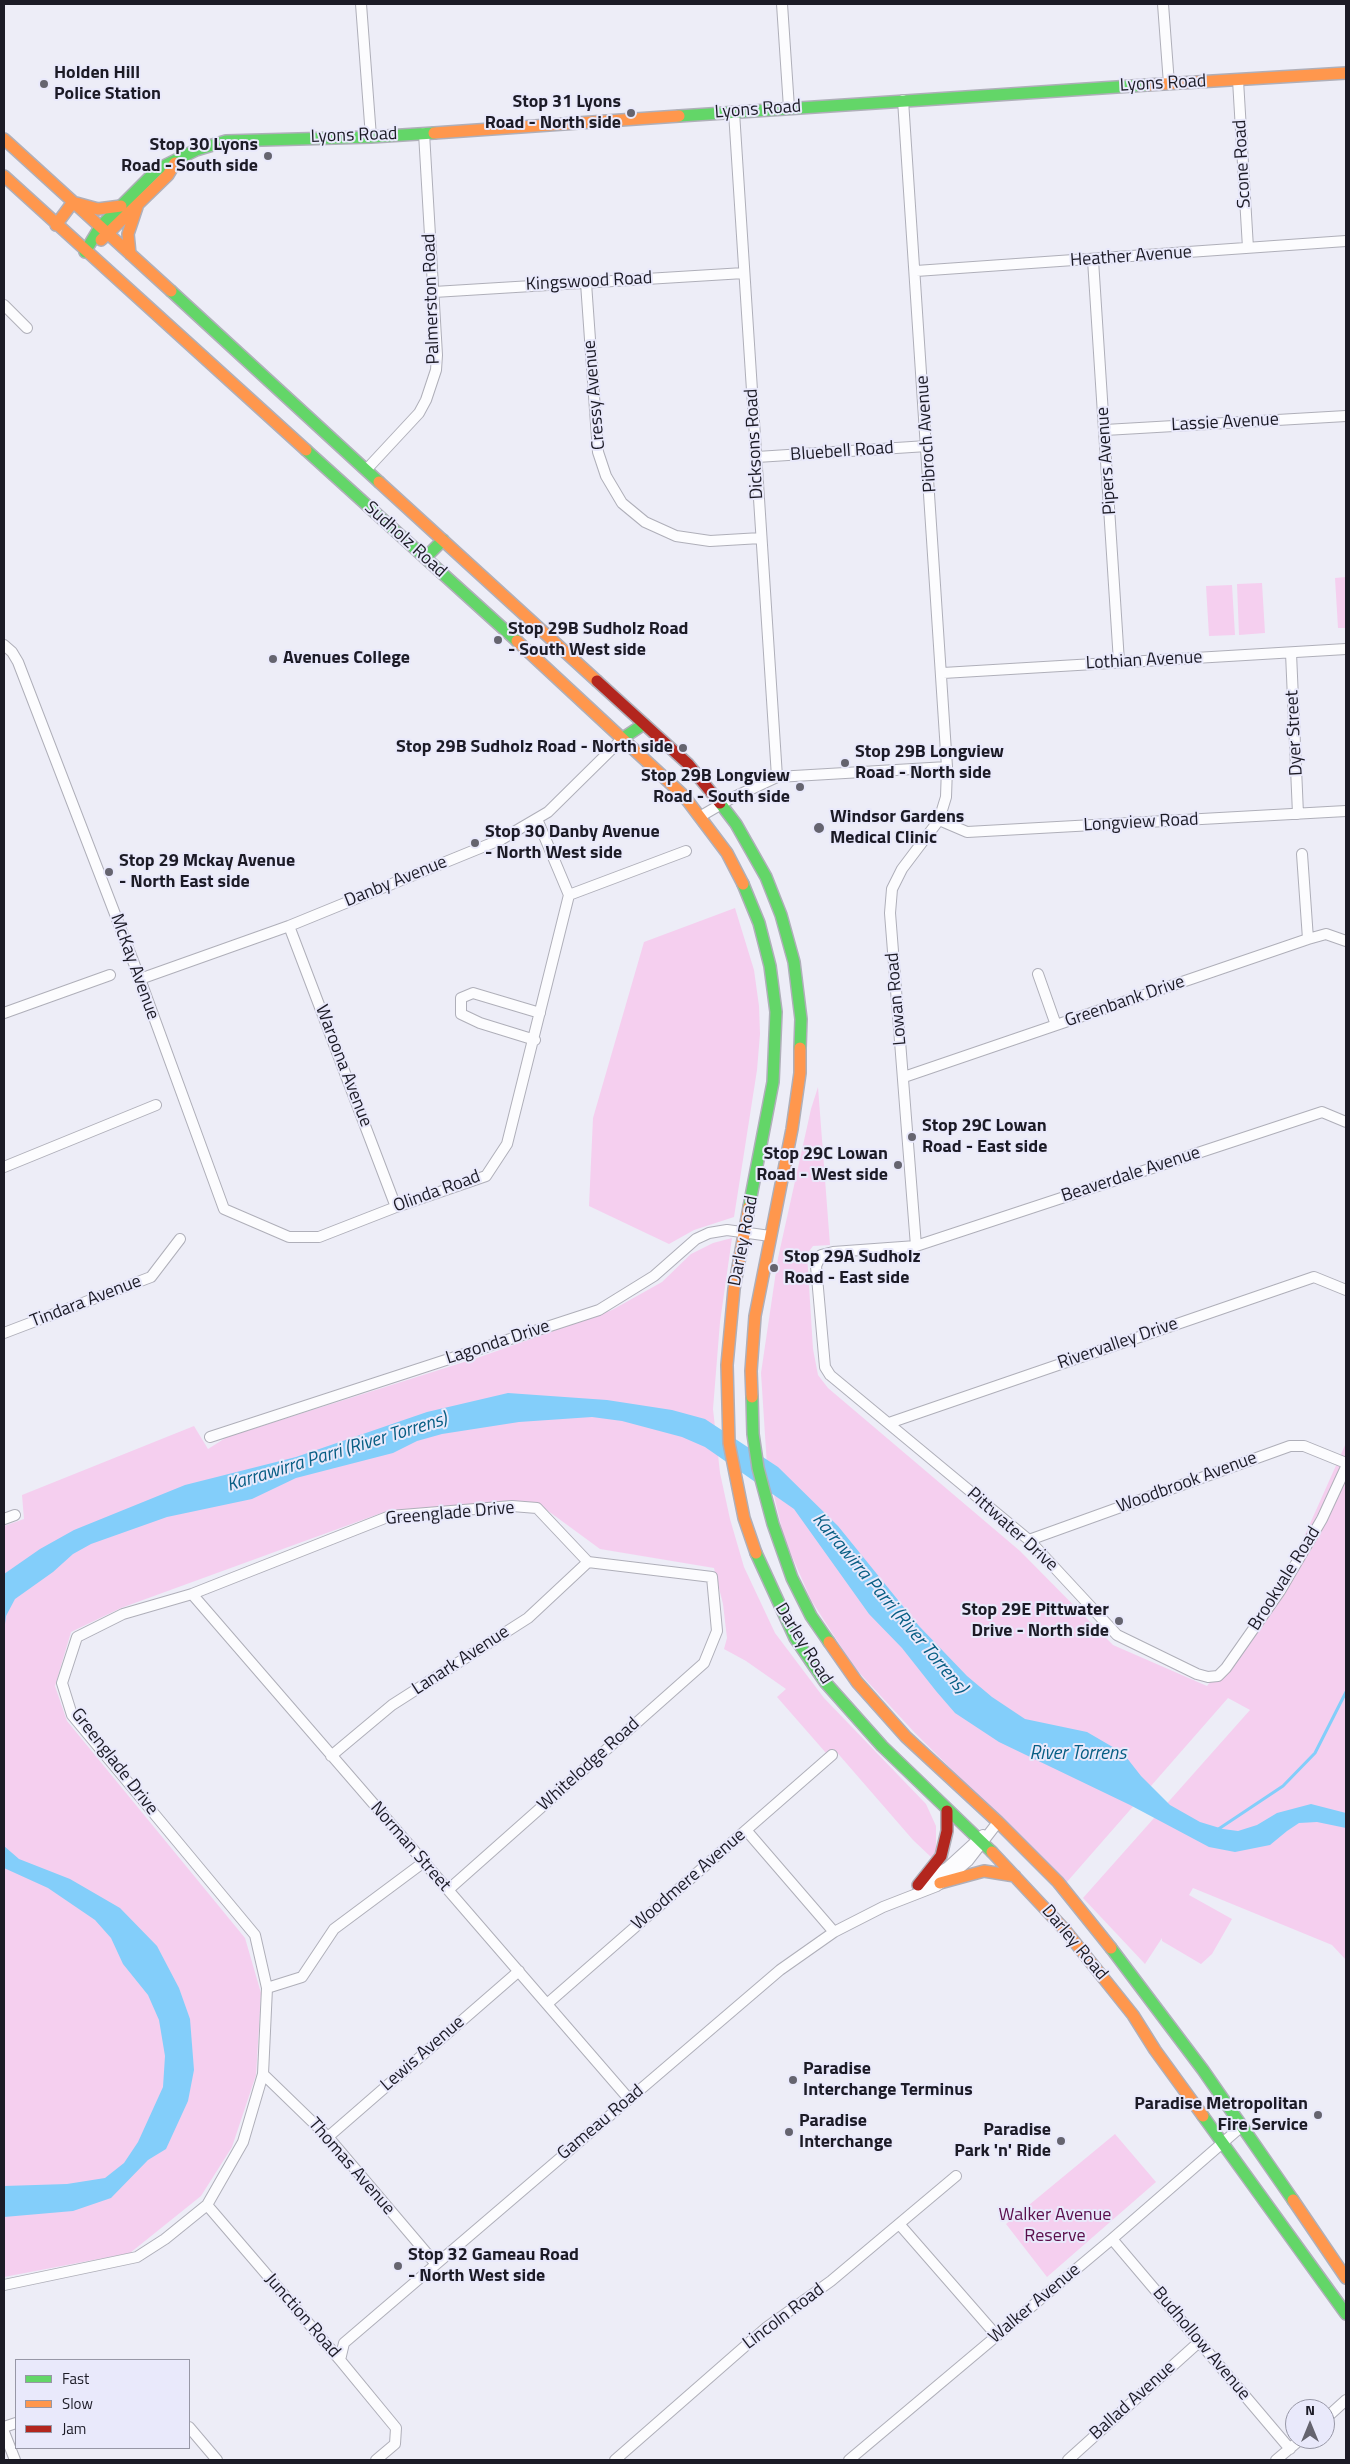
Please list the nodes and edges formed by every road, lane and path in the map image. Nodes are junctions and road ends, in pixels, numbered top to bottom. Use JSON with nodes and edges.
{"nodes":[{"id":1,"x":360,"y":4,"type":"edge"},
{"id":2,"x":782,"y":4,"type":"edge"},
{"id":3,"x":1163,"y":4,"type":"edge"},
{"id":4,"x":1346,"y":73,"type":"edge"},
{"id":5,"x":1238,"y":80,"type":"junction"},
{"id":6,"x":1169,"y":84,"type":"junction"},
{"id":7,"x":904,"y":100,"type":"junction"},
{"id":8,"x":789,"y":108,"type":"junction"},
{"id":9,"x":734,"y":112,"type":"junction"},
{"id":10,"x":424,"y":133,"type":"junction"},
{"id":11,"x":371,"y":137,"type":"junction"},
{"id":12,"x":4,"y":139,"type":"edge"},
{"id":13,"x":175,"y":163,"type":"junction"},
{"id":14,"x":4,"y":176,"type":"edge"},
{"id":15,"x":72,"y":202,"type":"junction"},
{"id":16,"x":138,"y":204,"type":"junction"},
{"id":17,"x":122,"y":206,"type":"junction"},
{"id":18,"x":56,"y":225,"type":"junction"},
{"id":19,"x":104,"y":231,"type":"junction"},
{"id":20,"x":1346,"y":241,"type":"edge"},
{"id":21,"x":1248,"y":248,"type":"junction"},
{"id":22,"x":85,"y":252,"type":"junction"},
{"id":23,"x":130,"y":254,"type":"junction"},
{"id":24,"x":1093,"y":260,"type":"junction"},
{"id":25,"x":916,"y":271,"type":"junction"},
{"id":26,"x":744,"y":273,"type":"junction"},
{"id":27,"x":586,"y":283,"type":"junction"},
{"id":28,"x":434,"y":292,"type":"junction"},
{"id":29,"x":4,"y":305,"type":"edge"},
{"id":30,"x":27,"y":328,"type":"dead end"},
{"id":31,"x":1346,"y":416,"type":"edge"},
{"id":32,"x":1105,"y":430,"type":"junction"},
{"id":33,"x":927,"y":446,"type":"junction"},
{"id":34,"x":757,"y":457,"type":"junction"},
{"id":35,"x":366,"y":470,"type":"junction"},
{"id":36,"x":761,"y":538,"type":"junction"},
{"id":37,"x":443,"y":540,"type":"junction"},
{"id":38,"x":425,"y":558,"type":"junction"},
{"id":39,"x":4,"y":645,"type":"edge"},
{"id":40,"x":1346,"y":649,"type":"edge"},
{"id":41,"x":1291,"y":653,"type":"junction"},
{"id":42,"x":1119,"y":662,"type":"junction"},
{"id":43,"x":942,"y":673,"type":"junction"},
{"id":44,"x":644,"y":724,"type":"junction"},
{"id":45,"x":623,"y":738,"type":"junction"},
{"id":46,"x":947,"y":768,"type":"junction"},
{"id":47,"x":777,"y":777,"type":"junction"},
{"id":48,"x":721,"y":803,"type":"junction"},
{"id":49,"x":1346,"y":811,"type":"edge"},
{"id":50,"x":1298,"y":814,"type":"junction"},
{"id":51,"x":701,"y":816,"type":"junction"},
{"id":52,"x":537,"y":819,"type":"junction"},
{"id":53,"x":939,"y":820,"type":"junction"},
{"id":54,"x":686,"y":851,"type":"dead end"},
{"id":55,"x":1302,"y":854,"type":"dead end"},
{"id":56,"x":569,"y":894,"type":"junction"},
{"id":57,"x":289,"y":926,"type":"junction"},
{"id":58,"x":1308,"y":939,"type":"junction"},
{"id":59,"x":1346,"y":941,"type":"edge"},
{"id":60,"x":1038,"y":974,"type":"dead end"},
{"id":61,"x":110,"y":975,"type":"dead end"},
{"id":62,"x":140,"y":979,"type":"junction"},
{"id":63,"x":4,"y":1013,"type":"edge"},
{"id":64,"x":540,"y":1013,"type":"junction"},
{"id":65,"x":1056,"y":1026,"type":"junction"},
{"id":66,"x":535,"y":1040,"type":"junction"},
{"id":67,"x":904,"y":1078,"type":"junction"},
{"id":68,"x":156,"y":1105,"type":"dead end"},
{"id":69,"x":1346,"y":1122,"type":"edge"},
{"id":70,"x":4,"y":1167,"type":"edge"},
{"id":71,"x":396,"y":1207,"type":"junction"},
{"id":72,"x":224,"y":1210,"type":"joint"},
{"id":73,"x":745,"y":1232,"type":"junction"},
{"id":74,"x":770,"y":1236,"type":"junction"},
{"id":75,"x":180,"y":1239,"type":"dead end"},
{"id":76,"x":916,"y":1246,"type":"junction"},
{"id":77,"x":1346,"y":1290,"type":"edge"},
{"id":78,"x":4,"y":1333,"type":"edge"},
{"id":79,"x":825,"y":1367,"type":"joint"},
{"id":80,"x":889,"y":1423,"type":"junction"},
{"id":81,"x":210,"y":1437,"type":"dead end"},
{"id":82,"x":1346,"y":1462,"type":"edge"},
{"id":83,"x":1346,"y":1467,"type":"edge"},
{"id":84,"x":15,"y":1515,"type":"dead end"},
{"id":85,"x":4,"y":1519,"type":"edge"},
{"id":86,"x":1029,"y":1540,"type":"junction"},
{"id":87,"x":588,"y":1562,"type":"junction"},
{"id":88,"x":192,"y":1594,"type":"junction"},
{"id":89,"x":1208,"y":1677,"type":"joint"},
{"id":90,"x":832,"y":1755,"type":"dead end"},
{"id":91,"x":331,"y":1756,"type":"junction"},
{"id":92,"x":947,"y":1810,"type":"junction"},
{"id":93,"x":998,"y":1822,"type":"junction"},
{"id":94,"x":746,"y":1830,"type":"junction"},
{"id":95,"x":980,"y":1841,"type":"junction"},
{"id":96,"x":424,"y":1862,"type":"junction"},
{"id":97,"x":1016,"y":1876,"type":"junction"},
{"id":98,"x":940,"y":1883,"type":"junction"},
{"id":99,"x":918,"y":1885,"type":"junction"},
{"id":100,"x":448,"y":1890,"type":"junction"},
{"id":101,"x":883,"y":1907,"type":"junction"},
{"id":102,"x":834,"y":1932,"type":"junction"},
{"id":103,"x":518,"y":1971,"type":"junction"},
{"id":104,"x":267,"y":1988,"type":"junction"},
{"id":105,"x":547,"y":2004,"type":"junction"},
{"id":106,"x":263,"y":2074,"type":"junction"},
{"id":107,"x":629,"y":2099,"type":"junction"},
{"id":108,"x":1242,"y":2126,"type":"junction"},
{"id":109,"x":328,"y":2137,"type":"junction"},
{"id":110,"x":1223,"y":2141,"type":"junction"},
{"id":111,"x":956,"y":2176,"type":"dead end"},
{"id":112,"x":207,"y":2205,"type":"junction"},
{"id":113,"x":900,"y":2225,"type":"junction"},
{"id":114,"x":1112,"y":2239,"type":"junction"},
{"id":115,"x":435,"y":2263,"type":"junction"},
{"id":116,"x":1346,"y":2278,"type":"edge"},
{"id":117,"x":4,"y":2284,"type":"edge"},
{"id":118,"x":1346,"y":2314,"type":"edge"},
{"id":119,"x":997,"y":2336,"type":"junction"},
{"id":120,"x":1199,"y":2342,"type":"junction"},
{"id":121,"x":340,"y":2360,"type":"junction"},
{"id":122,"x":1346,"y":2400,"type":"edge"},
{"id":123,"x":1335,"y":2409,"type":"edge"},
{"id":124,"x":190,"y":2428,"type":"edge"},
{"id":125,"x":4,"y":2432,"type":"edge"},
{"id":126,"x":1285,"y":2443,"type":"edge"},
{"id":127,"x":1290,"y":2449,"type":"edge"},
{"id":128,"x":14,"y":2460,"type":"edge"},
{"id":129,"x":218,"y":2460,"type":"edge"},
{"id":130,"x":376,"y":2460,"type":"edge"},
{"id":131,"x":615,"y":2460,"type":"edge"},
{"id":132,"x":850,"y":2460,"type":"edge"},
{"id":133,"x":1068,"y":2460,"type":"edge"},
{"id":134,"x":1276,"y":2460,"type":"edge"}],
"edges":[{"from":1,"to":11,"type":"street"},
{"from":2,"to":8,"type":"street"},
{"from":3,"to":6,"type":"street"},
{"from":4,"to":5,"type":"main road","name":"Lyons Road"},
{"from":5,"to":6,"type":"main road","name":"Lyons Road"},
{"from":5,"to":21,"type":"street","name":"Scone Road"},
{"from":6,"to":7,"type":"main road","name":"Lyons Road"},
{"from":7,"to":8,"type":"main road","name":"Lyons Road"},
{"from":7,"to":25,"type":"street","name":"Pibroch Avenue"},
{"from":8,"to":9,"type":"main road","name":"Lyons Road"},
{"from":9,"to":10,"type":"main road","name":"Lyons Road"},
{"from":9,"to":26,"type":"street","name":"Dicksons Road"},
{"from":10,"to":11,"type":"main road","name":"Lyons Road"},
{"from":10,"to":28,"type":"street","name":"Palmerston Road"},
{"from":11,"to":13,"type":"main road","name":"Lyons Road"},
{"from":12,"to":15,"type":"main road","name":"Sudholz Road"},
{"from":13,"to":16,"type":"main road","name":"Lyons Road"},
{"from":13,"to":17,"type":"main road","name":"Lyons Road"},
{"from":14,"to":18,"type":"main road","name":"Sudholz Road"},
{"from":15,"to":17,"type":"main road"},
{"from":15,"to":18,"type":"main road"},
{"from":15,"to":19,"type":"main road","name":"Sudholz Road"},
{"from":16,"to":19,"type":"main road","name":"Lyons Road"},
{"from":16,"to":23,"type":"main road"},
{"from":17,"to":19,"type":"main road","name":"Lyons Road"},
{"from":18,"to":22,"type":"main road","name":"Sudholz Road"},
{"from":19,"to":22,"type":"main road","name":"Lyons Road"},
{"from":19,"to":23,"type":"main road","name":"Sudholz Road"},
{"from":20,"to":21,"type":"street","name":"Heather Avenue"},
{"from":21,"to":24,"type":"street","name":"Heather Avenue"},
{"from":22,"to":38,"type":"main road","name":"Sudholz Road"},
{"from":23,"to":35,"type":"main road","name":"Sudholz Road"},
{"from":24,"to":25,"type":"street","name":"Heather Avenue"},
{"from":24,"to":32,"type":"street","name":"Pipers Avenue"},
{"from":25,"to":33,"type":"street","name":"Pibroch Avenue"},
{"from":26,"to":27,"type":"street","name":"Kingswood Road"},
{"from":26,"to":34,"type":"street","name":"Dicksons Road"},
{"from":27,"to":28,"type":"street","name":"Kingswood Road"},
{"from":27,"to":36,"type":"street","name":"Cressy Avenue"},
{"from":28,"to":35,"type":"street","name":"Palmerston Road"},
{"from":29,"to":30,"type":"street"},
{"from":31,"to":32,"type":"street","name":"Lassie Avenue"},
{"from":32,"to":42,"type":"street","name":"Pipers Avenue"},
{"from":33,"to":34,"type":"street","name":"Bluebell Road"},
{"from":33,"to":43,"type":"street","name":"Pibroch Avenue"},
{"from":34,"to":36,"type":"street","name":"Dicksons Road"},
{"from":35,"to":37,"type":"main road","name":"Sudholz Road"},
{"from":36,"to":47,"type":"street","name":"Dicksons Road"},
{"from":37,"to":38,"type":"main road"},
{"from":37,"to":44,"type":"main road","name":"Sudholz Road"},
{"from":38,"to":45,"type":"main road","name":"Sudholz Road"},
{"from":39,"to":62,"type":"street","name":"McKay Avenue"},
{"from":40,"to":41,"type":"street","name":"Lothian Avenue"},
{"from":41,"to":42,"type":"street","name":"Lothian Avenue"},
{"from":41,"to":50,"type":"street","name":"Dyer Street"},
{"from":42,"to":43,"type":"street","name":"Lothian Avenue"},
{"from":43,"to":46,"type":"street","name":"Pibroch Avenue"},
{"from":44,"to":45,"type":"main road"},
{"from":44,"to":48,"type":"main road","name":"Sudholz Road"},
{"from":45,"to":51,"type":"main road","name":"Sudholz Road"},
{"from":45,"to":52,"type":"street","name":"Danby Avenue"},
{"from":46,"to":47,"type":"street"},
{"from":46,"to":53,"type":"street","name":"Lowan Road"},
{"from":47,"to":48,"type":"street"},
{"from":48,"to":51,"type":"street"},
{"from":48,"to":74,"type":"main road","name":"Darley Road"},
{"from":49,"to":50,"type":"street","name":"Longview Road"},
{"from":50,"to":53,"type":"street","name":"Longview Road"},
{"from":51,"to":73,"type":"main road","name":"Darley Road"},
{"from":52,"to":56,"type":"street"},
{"from":52,"to":57,"type":"street","name":"Danby Avenue"},
{"from":53,"to":67,"type":"street","name":"Lowan Road"},
{"from":54,"to":56,"type":"street"},
{"from":55,"to":58,"type":"street"},
{"from":56,"to":64,"type":"street","name":"Olinda Road"},
{"from":57,"to":62,"type":"street","name":"Danby Avenue"},
{"from":57,"to":71,"type":"street","name":"Waroona Avenue"},
{"from":58,"to":59,"type":"street","name":"Greenbank Drive"},
{"from":58,"to":65,"type":"street","name":"Greenbank Drive"},
{"from":60,"to":65,"type":"street"},
{"from":61,"to":63,"type":"street"},
{"from":62,"to":72,"type":"street","name":"McKay Avenue"},
{"from":64,"to":66,"type":"street","name":"Olinda Road"},
{"from":64,"to":66,"type":"street"},
{"from":65,"to":67,"type":"street","name":"Greenbank Drive"},
{"from":66,"to":71,"type":"street","name":"Olinda Road"},
{"from":67,"to":76,"type":"street","name":"Lowan Road"},
{"from":68,"to":70,"type":"street"},
{"from":69,"to":76,"type":"street","name":"Beaverdale Avenue"},
{"from":71,"to":72,"type":"street","name":"Olinda Road"},
{"from":73,"to":74,"type":"street","name":"Lagonda Drive"},
{"from":73,"to":81,"type":"street","name":"Lagonda Drive"},
{"from":73,"to":92,"type":"main road","name":"Darley Road"},
{"from":74,"to":93,"type":"main road","name":"Darley Road"},
{"from":75,"to":78,"type":"street","name":"Tindara Avenue"},
{"from":76,"to":79,"type":"street","name":"Beaverdale Avenue"},
{"from":77,"to":80,"type":"street","name":"Rivervalley Drive"},
{"from":79,"to":80,"type":"street","name":"Pittwater Drive"},
{"from":80,"to":86,"type":"street","name":"Pittwater Drive"},
{"from":82,"to":86,"type":"street","name":"Woodbrook Avenue"},
{"from":83,"to":89,"type":"street","name":"Brookvale Road"},
{"from":84,"to":85,"type":"street"},
{"from":86,"to":89,"type":"street","name":"Pittwater Drive"},
{"from":87,"to":88,"type":"street","name":"Greenglade Drive"},
{"from":87,"to":91,"type":"street","name":"Lanark Avenue"},
{"from":87,"to":100,"type":"street","name":"Whitelodge Road"},
{"from":88,"to":91,"type":"street","name":"Norman Street"},
{"from":88,"to":104,"type":"street","name":"Greenglade Drive"},
{"from":90,"to":94,"type":"street","name":"Woodmere Avenue"},
{"from":91,"to":96,"type":"street","name":"Norman Street"},
{"from":92,"to":95,"type":"main road","name":"Darley Road"},
{"from":92,"to":99,"type":"main road"},
{"from":93,"to":95,"type":"street","name":"Gameau Road"},
{"from":93,"to":108,"type":"main road","name":"Darley Road"},
{"from":94,"to":102,"type":"street"},
{"from":94,"to":105,"type":"street","name":"Woodmere Avenue"},
{"from":95,"to":97,"type":"main road","name":"Darley Road"},
{"from":95,"to":98,"type":"street","name":"Gameau Road"},
{"from":95,"to":99,"type":"street","name":"Gameau Road"},
{"from":96,"to":100,"type":"street","name":"Norman Street"},
{"from":96,"to":104,"type":"street"},
{"from":97,"to":98,"type":"main road"},
{"from":97,"to":110,"type":"main road","name":"Darley Road"},
{"from":98,"to":101,"type":"street","name":"Gameau Road"},
{"from":99,"to":101,"type":"street","name":"Gameau Road"},
{"from":100,"to":103,"type":"street","name":"Norman Street"},
{"from":101,"to":102,"type":"street","name":"Gameau Road"},
{"from":102,"to":107,"type":"street","name":"Gameau Road"},
{"from":103,"to":105,"type":"street","name":"Norman Street"},
{"from":103,"to":109,"type":"street","name":"Lewis Avenue"},
{"from":104,"to":106,"type":"street","name":"Greenglade Drive"},
{"from":105,"to":107,"type":"street","name":"Norman Street"},
{"from":106,"to":109,"type":"street","name":"Thomas Avenue"},
{"from":106,"to":112,"type":"street","name":"Greenglade Drive"},
{"from":107,"to":115,"type":"street","name":"Gameau Road"},
{"from":108,"to":110,"type":"street","name":"Walker Avenue"},
{"from":108,"to":116,"type":"main road","name":"Darley Road"},
{"from":109,"to":115,"type":"street","name":"Thomas Avenue"},
{"from":110,"to":114,"type":"street","name":"Walker Avenue"},
{"from":110,"to":118,"type":"main road","name":"Darley Road"},
{"from":111,"to":113,"type":"street","name":"Lincoln Road"},
{"from":112,"to":117,"type":"street","name":"Greenglade Drive"},
{"from":112,"to":121,"type":"street","name":"Junction Road"},
{"from":113,"to":119,"type":"street"},
{"from":113,"to":131,"type":"street","name":"Lincoln Road"},
{"from":114,"to":119,"type":"street","name":"Walker Avenue"},
{"from":114,"to":120,"type":"street","name":"Budhollow Avenue"},
{"from":115,"to":121,"type":"street","name":"Gameau Road"},
{"from":119,"to":132,"type":"street","name":"Walker Avenue"},
{"from":120,"to":126,"type":"street","name":"Budhollow Avenue"},
{"from":120,"to":133,"type":"street","name":"Ballad Avenue"},
{"from":121,"to":130,"type":"street","name":"Junction Road"},
{"from":122,"to":123,"type":"street"},
{"from":124,"to":129,"type":"street"},
{"from":125,"to":128,"type":"street"},
{"from":127,"to":134,"type":"street"}]}
